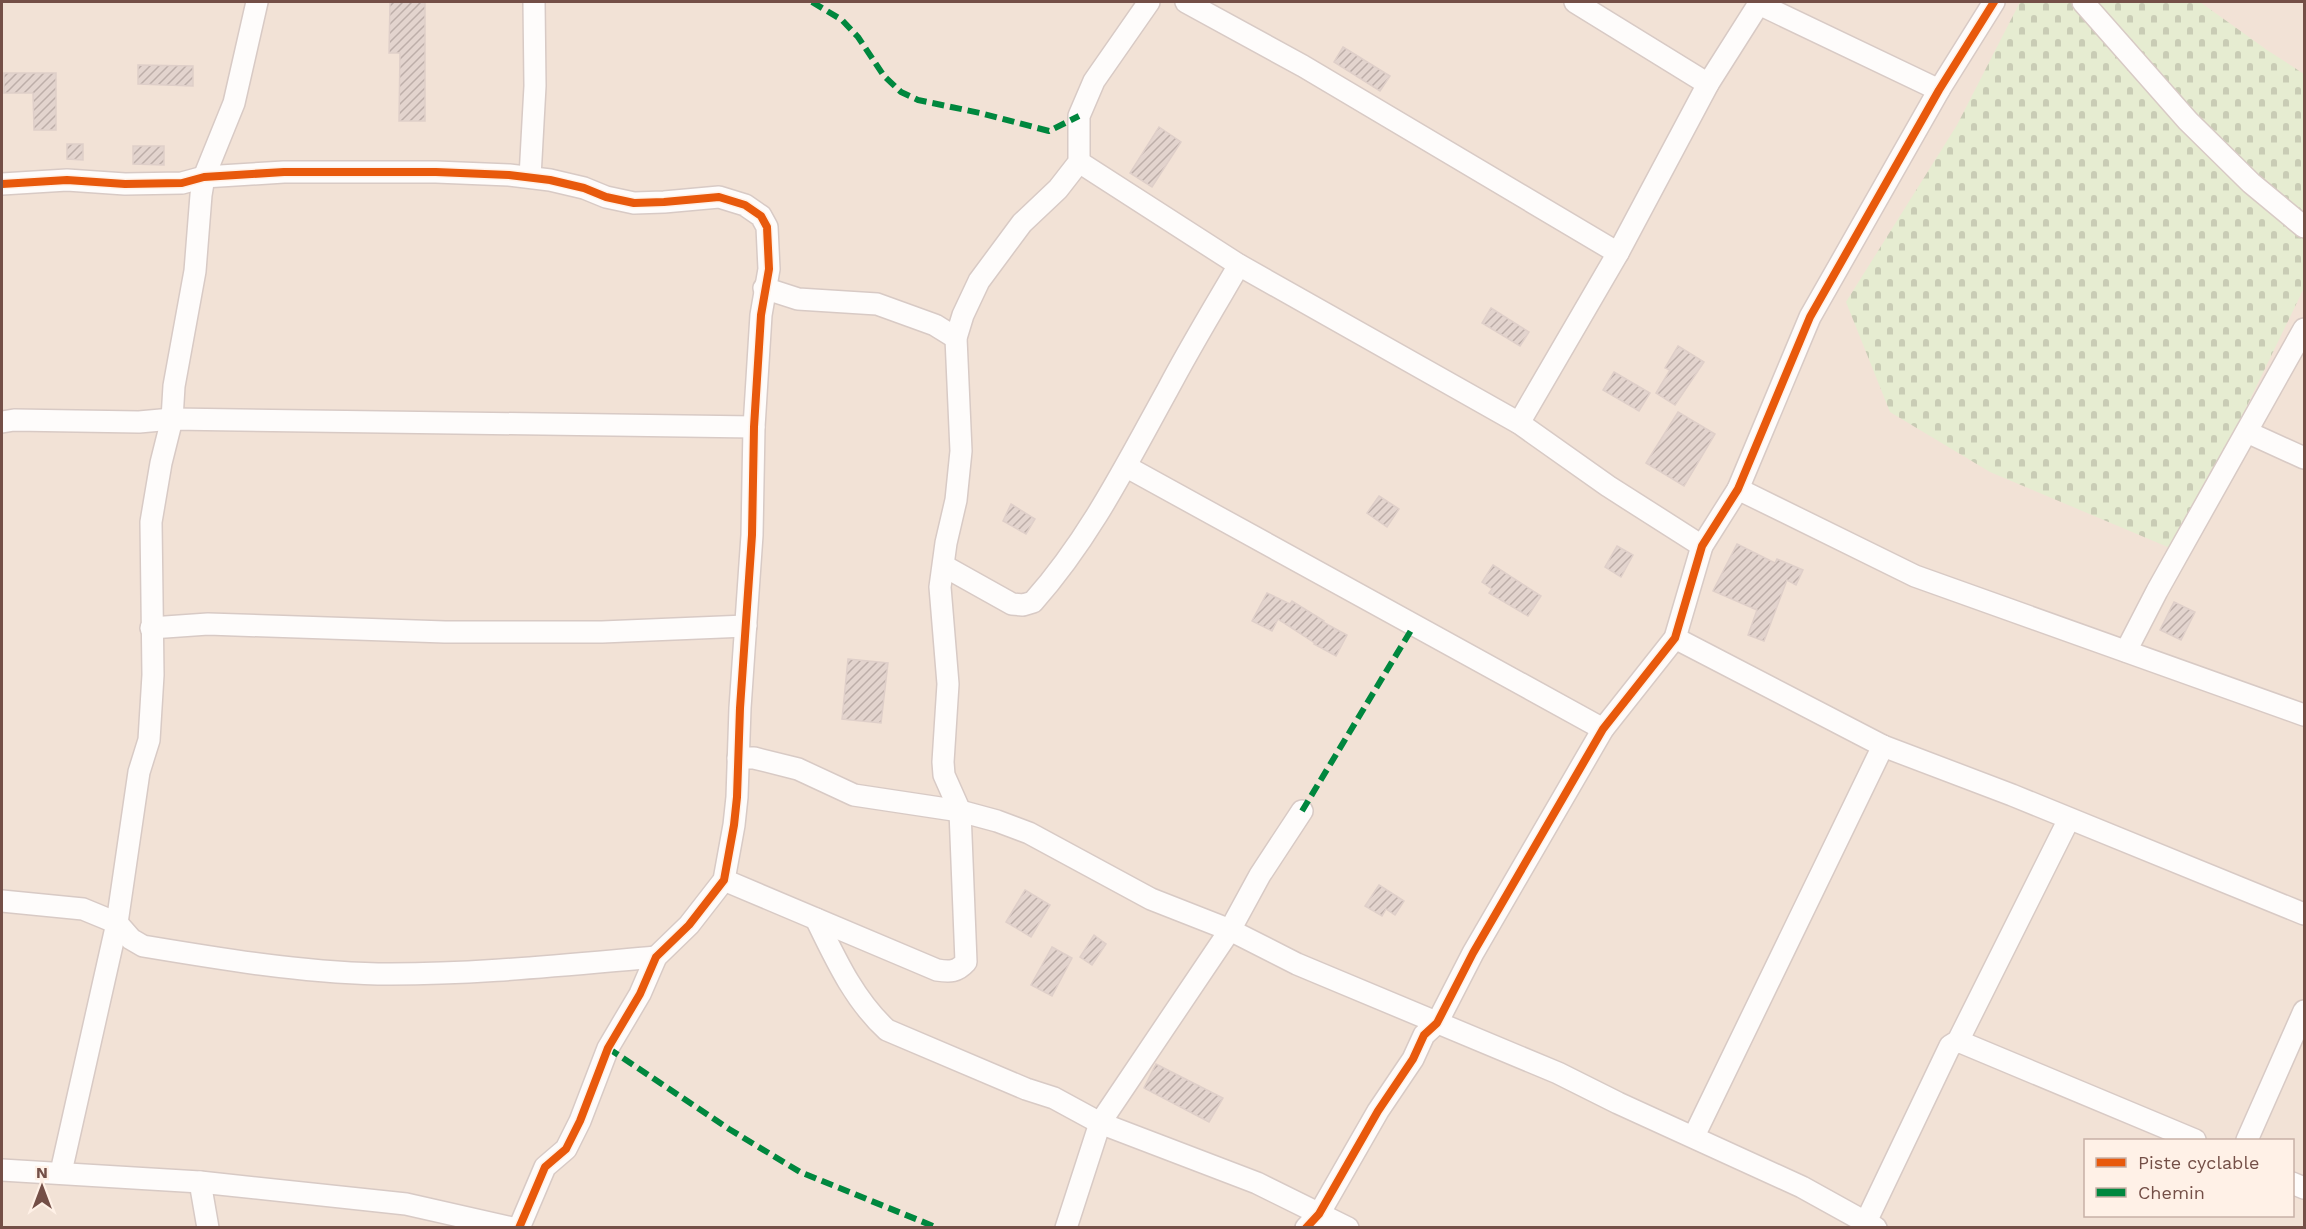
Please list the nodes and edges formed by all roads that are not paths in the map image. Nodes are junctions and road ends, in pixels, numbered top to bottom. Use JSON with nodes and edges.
{"nodes":[{"id":1,"x":256,"y":2,"type":"edge"},
{"id":2,"x":534,"y":2,"type":"edge"},
{"id":3,"x":1149,"y":2,"type":"edge"},
{"id":4,"x":1186,"y":2,"type":"edge"},
{"id":5,"x":1575,"y":2,"type":"edge"},
{"id":6,"x":1994,"y":2,"type":"edge"},
{"id":7,"x":2084,"y":2,"type":"edge"},
{"id":8,"x":1760,"y":3,"type":"edge"},
{"id":9,"x":1708,"y":84,"type":"junction"},
{"id":10,"x":1939,"y":90,"type":"junction"},
{"id":11,"x":1079,"y":162,"type":"junction"},
{"id":12,"x":204,"y":177,"type":"junction"},
{"id":13,"x":530,"y":177,"type":"junction"},
{"id":14,"x":2,"y":184,"type":"edge"},
{"id":15,"x":2304,"y":227,"type":"edge"},
{"id":16,"x":1618,"y":253,"type":"junction"},
{"id":17,"x":1239,"y":265,"type":"junction"},
{"id":18,"x":764,"y":288,"type":"junction"},
{"id":19,"x":2304,"y":329,"type":"edge"},
{"id":20,"x":956,"y":338,"type":"junction"},
{"id":21,"x":172,"y":419,"type":"junction"},
{"id":22,"x":2,"y":422,"type":"edge"},
{"id":23,"x":1518,"y":423,"type":"junction"},
{"id":24,"x":754,"y":427,"type":"junction"},
{"id":25,"x":2247,"y":432,"type":"junction"},
{"id":26,"x":2304,"y":458,"type":"edge"},
{"id":27,"x":1127,"y":467,"type":"junction"},
{"id":28,"x":1738,"y":489,"type":"junction"},
{"id":29,"x":1702,"y":546,"type":"junction"},
{"id":30,"x":944,"y":566,"type":"junction"},
{"id":31,"x":746,"y":626,"type":"junction"},
{"id":32,"x":151,"y":628,"type":"junction"},
{"id":33,"x":1675,"y":638,"type":"junction"},
{"id":34,"x":2126,"y":651,"type":"junction"},
{"id":35,"x":2304,"y":715,"type":"edge"},
{"id":36,"x":1603,"y":729,"type":"junction"},
{"id":37,"x":1883,"y":746,"type":"junction"},
{"id":38,"x":738,"y":758,"type":"junction"},
{"id":39,"x":960,"y":811,"type":"junction"},
{"id":40,"x":1302,"y":811,"type":"dead end"},
{"id":41,"x":2069,"y":819,"type":"junction"},
{"id":42,"x":724,"y":880,"type":"junction"},
{"id":43,"x":2,"y":901,"type":"edge"},
{"id":44,"x":2304,"y":914,"type":"edge"},
{"id":45,"x":816,"y":919,"type":"junction"},
{"id":46,"x":117,"y":923,"type":"junction"},
{"id":47,"x":1230,"y":930,"type":"junction"},
{"id":48,"x":656,"y":957,"type":"junction"},
{"id":49,"x":2304,"y":1011,"type":"edge"},
{"id":50,"x":1437,"y":1023,"type":"junction"},
{"id":51,"x":1958,"y":1041,"type":"junction"},
{"id":52,"x":1100,"y":1123,"type":"junction"},
{"id":53,"x":1694,"y":1136,"type":"junction"},
{"id":54,"x":2193,"y":1139,"type":"edge"},
{"id":55,"x":2247,"y":1139,"type":"edge"},
{"id":56,"x":2,"y":1170,"type":"edge"},
{"id":57,"x":61,"y":1172,"type":"junction"},
{"id":58,"x":200,"y":1182,"type":"junction"},
{"id":59,"x":1312,"y":1221,"type":"edge"},
{"id":60,"x":1868,"y":1226,"type":"edge"},
{"id":61,"x":208,"y":1227,"type":"edge"},
{"id":62,"x":512,"y":1227,"type":"edge"},
{"id":63,"x":519,"y":1227,"type":"edge"},
{"id":64,"x":1066,"y":1227,"type":"edge"},
{"id":65,"x":1348,"y":1227,"type":"edge"}],
"edges":[{"from":1,"to":12,"type":"street"},
{"from":2,"to":13,"type":"street"},
{"from":3,"to":11,"type":"street"},
{"from":4,"to":16,"type":"street"},
{"from":5,"to":9,"type":"street"},
{"from":6,"to":10,"type":"street"},
{"from":7,"to":15,"type":"street"},
{"from":8,"to":9,"type":"street"},
{"from":8,"to":10,"type":"street"},
{"from":9,"to":16,"type":"street"},
{"from":10,"to":28,"type":"street"},
{"from":11,"to":17,"type":"street"},
{"from":11,"to":20,"type":"street"},
{"from":12,"to":13,"type":"street"},
{"from":12,"to":14,"type":"street"},
{"from":12,"to":21,"type":"street"},
{"from":13,"to":18,"type":"street"},
{"from":16,"to":23,"type":"street"},
{"from":17,"to":23,"type":"street"},
{"from":17,"to":27,"type":"street"},
{"from":18,"to":20,"type":"street"},
{"from":18,"to":24,"type":"street"},
{"from":19,"to":25,"type":"street"},
{"from":20,"to":30,"type":"street"},
{"from":21,"to":22,"type":"street"},
{"from":21,"to":24,"type":"street"},
{"from":21,"to":32,"type":"street"},
{"from":23,"to":29,"type":"street"},
{"from":24,"to":31,"type":"street"},
{"from":25,"to":26,"type":"street"},
{"from":25,"to":34,"type":"street"},
{"from":27,"to":30,"type":"street"},
{"from":27,"to":36,"type":"street"},
{"from":28,"to":29,"type":"street"},
{"from":28,"to":34,"type":"street"},
{"from":29,"to":33,"type":"street"},
{"from":30,"to":39,"type":"street"},
{"from":31,"to":32,"type":"street"},
{"from":31,"to":38,"type":"street"},
{"from":32,"to":46,"type":"street"},
{"from":33,"to":36,"type":"street"},
{"from":33,"to":37,"type":"street"},
{"from":34,"to":35,"type":"street"},
{"from":36,"to":50,"type":"street"},
{"from":37,"to":41,"type":"street"},
{"from":37,"to":53,"type":"street"},
{"from":38,"to":39,"type":"street"},
{"from":38,"to":42,"type":"street"},
{"from":39,"to":45,"type":"street"},
{"from":39,"to":47,"type":"street"},
{"from":40,"to":47,"type":"street"},
{"from":41,"to":44,"type":"street"},
{"from":41,"to":51,"type":"street"},
{"from":42,"to":45,"type":"street"},
{"from":42,"to":48,"type":"street"},
{"from":43,"to":46,"type":"street"},
{"from":45,"to":52,"type":"street"},
{"from":46,"to":48,"type":"street"},
{"from":46,"to":57,"type":"street"},
{"from":47,"to":50,"type":"street"},
{"from":47,"to":52,"type":"street"},
{"from":48,"to":63,"type":"street"},
{"from":49,"to":55,"type":"street"},
{"from":50,"to":53,"type":"street"},
{"from":50,"to":59,"type":"street"},
{"from":51,"to":54,"type":"street"},
{"from":51,"to":60,"type":"street"},
{"from":52,"to":59,"type":"street"},
{"from":52,"to":64,"type":"street"},
{"from":53,"to":60,"type":"street"},
{"from":56,"to":57,"type":"street"},
{"from":57,"to":58,"type":"street"},
{"from":58,"to":61,"type":"street"},
{"from":58,"to":62,"type":"street"},
{"from":59,"to":65,"type":"street"}]}
